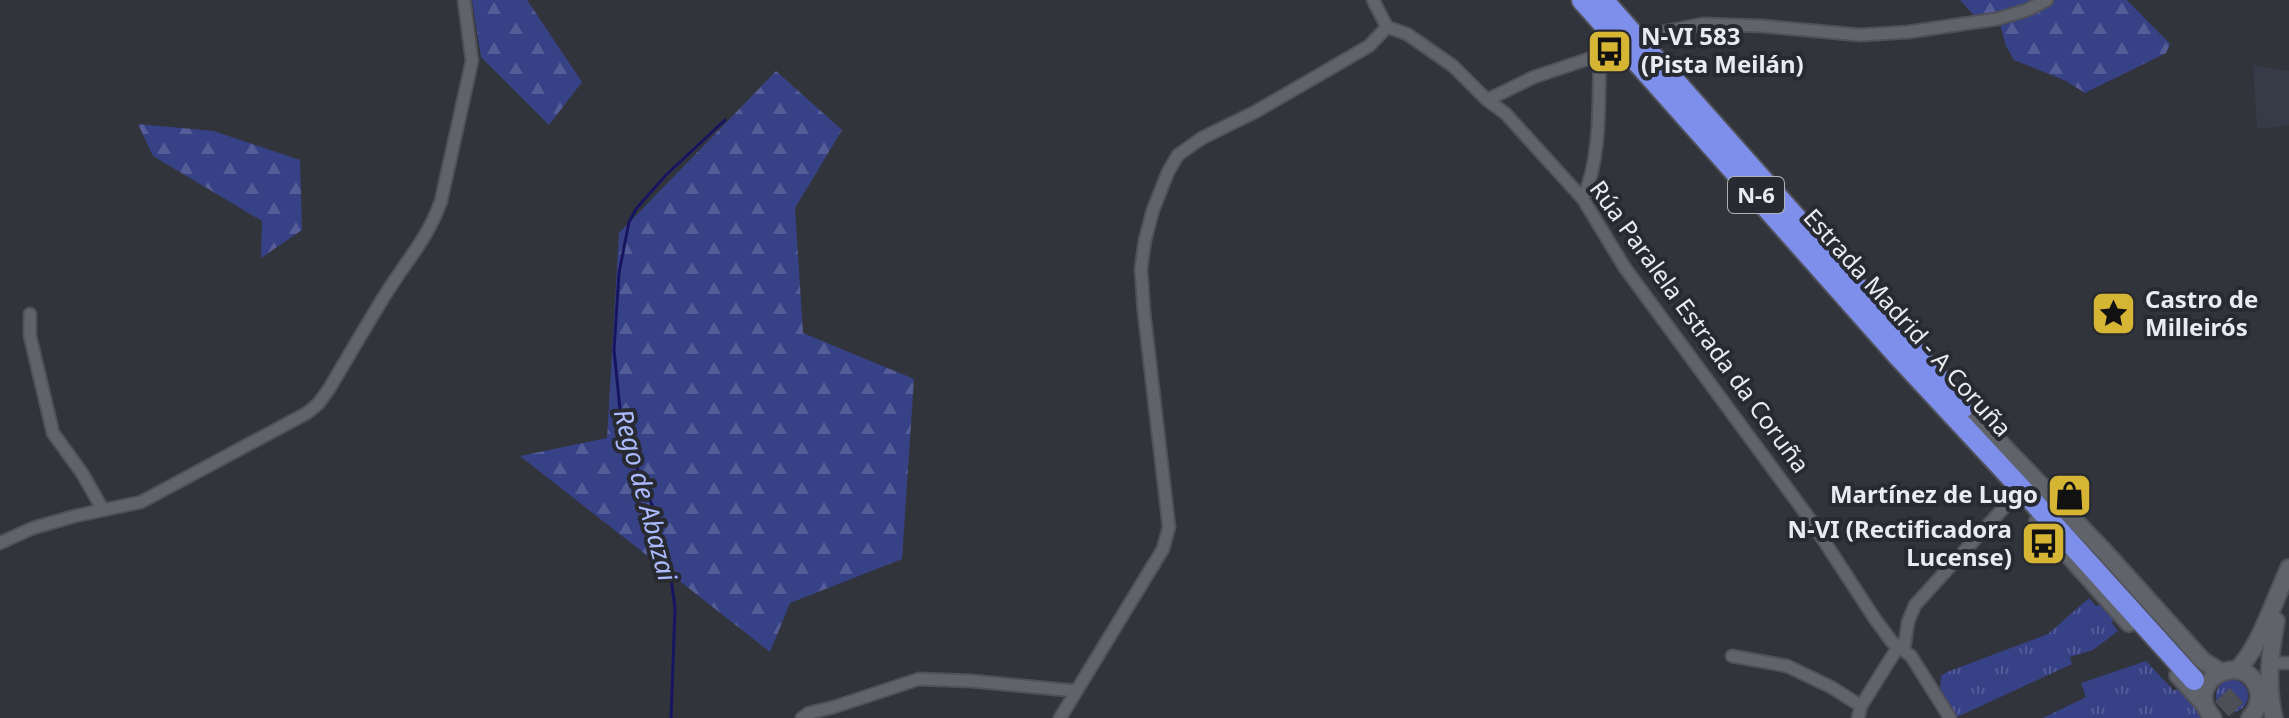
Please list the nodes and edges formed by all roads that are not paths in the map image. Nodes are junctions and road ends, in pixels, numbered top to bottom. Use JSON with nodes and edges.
{"nodes":[{"id":1,"x":464,"y":0,"type":"edge"},
{"id":2,"x":1373,"y":0,"type":"edge"},
{"id":3,"x":1582,"y":0,"type":"edge"},
{"id":4,"x":1603,"y":0,"type":"edge"},
{"id":5,"x":2047,"y":0,"type":"edge"},
{"id":6,"x":1387,"y":27,"type":"junction"},
{"id":7,"x":1614,"y":35,"type":"junction"},
{"id":8,"x":1636,"y":37,"type":"junction"},
{"id":9,"x":1600,"y":55,"type":"junction"},
{"id":10,"x":1487,"y":100,"type":"junction"},
{"id":11,"x":1583,"y":199,"type":"junction"},
{"id":12,"x":30,"y":314,"type":"dead end"},
{"id":13,"x":1935,"y":385,"type":"junction"},
{"id":14,"x":2017,"y":497,"type":"junction"},
{"id":15,"x":103,"y":510,"type":"junction"},
{"id":16,"x":0,"y":543,"type":"edge"},
{"id":17,"x":2289,"y":568,"type":"edge"},
{"id":18,"x":2289,"y":594,"type":"edge"},
{"id":19,"x":2276,"y":621,"type":"junction"},
{"id":20,"x":1901,"y":648,"type":"junction"},
{"id":21,"x":1732,"y":656,"type":"dead end"},
{"id":22,"x":2269,"y":663,"type":"junction"},
{"id":23,"x":2289,"y":663,"type":"edge"},
{"id":24,"x":2213,"y":674,"type":"junction"},
{"id":25,"x":2256,"y":685,"type":"junction"},
{"id":26,"x":1076,"y":691,"type":"junction"},
{"id":27,"x":2209,"y":711,"type":"edge"},
{"id":28,"x":1860,"y":712,"type":"edge"},
{"id":29,"x":2256,"y":714,"type":"edge"},
{"id":30,"x":802,"y":718,"type":"edge"},
{"id":31,"x":1060,"y":718,"type":"edge"},
{"id":32,"x":1950,"y":718,"type":"edge"},
{"id":33,"x":2274,"y":718,"type":"edge"}],
"edges":[{"from":1,"to":15,"type":"street"},
{"from":2,"to":6,"type":"street"},
{"from":3,"to":7,"type":"highway","name":"Estrada Madrid - A Coruña","number":"N-6"},
{"from":4,"to":8,"type":"highway","name":"Estrada Madrid - A Coruña","number":"N-6"},
{"from":5,"to":8,"type":"street"},
{"from":6,"to":10,"type":"street","name":"Rúa Paralela Estrada da Coruña"},
{"from":6,"to":26,"type":"street"},
{"from":7,"to":9,"type":"street"},
{"from":7,"to":13,"type":"highway","name":"Estrada Madrid - A Coruña","number":"N-6"},
{"from":8,"to":13,"type":"highway","name":"Estrada Madrid - A Coruña","number":"N-6"},
{"from":9,"to":10,"type":"street"},
{"from":9,"to":11,"type":"street"},
{"from":10,"to":11,"type":"street","name":"Rúa Paralela Estrada da Coruña"},
{"from":11,"to":20,"type":"street","name":"Rúa Paralela Estrada da Coruña"},
{"from":12,"to":15,"type":"street"},
{"from":13,"to":14,"type":"main road"},
{"from":13,"to":24,"type":"highway","name":"Estrada Madrid - A Coruña","number":"N-6"},
{"from":14,"to":20,"type":"street"},
{"from":14,"to":27,"type":"main road"},
{"from":15,"to":16,"type":"street"},
{"from":17,"to":24,"type":"main road"},
{"from":18,"to":19,"type":"main road"},
{"from":19,"to":22,"type":"main road"},
{"from":19,"to":25,"type":"main road"},
{"from":20,"to":28,"type":"street"},
{"from":20,"to":32,"type":"street","name":"Rúa Paralela Estrada da Coruña"},
{"from":21,"to":28,"type":"street"},
{"from":22,"to":23,"type":"street"},
{"from":22,"to":33,"type":"main road"},
{"from":24,"to":25,"type":"main road"},
{"from":24,"to":27,"type":"main road"},
{"from":25,"to":29,"type":"main road"},
{"from":26,"to":30,"type":"street"},
{"from":26,"to":31,"type":"street"}]}
